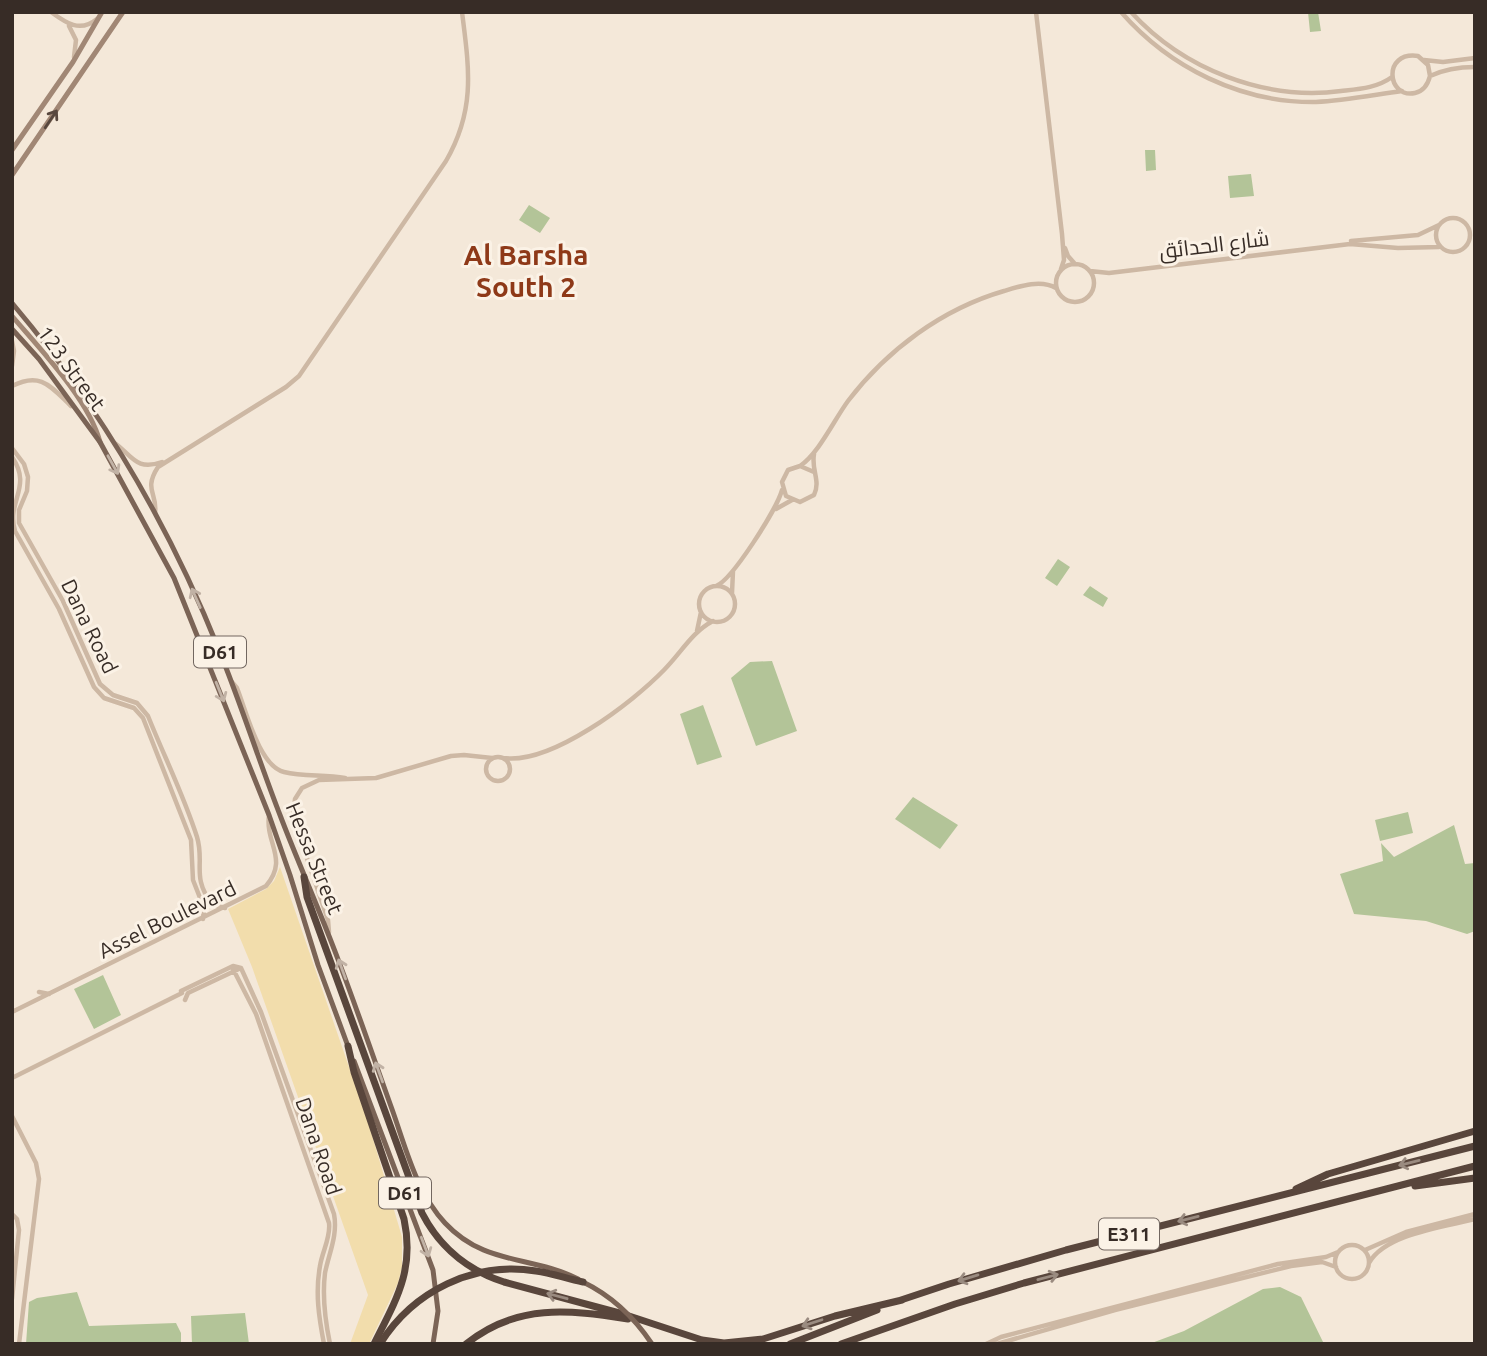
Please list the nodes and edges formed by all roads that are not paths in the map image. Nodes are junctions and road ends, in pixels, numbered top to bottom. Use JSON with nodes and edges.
{"nodes":[{"id":1,"x":51,"y":12,"type":"edge"},
{"id":2,"x":123,"y":12,"type":"edge"},
{"id":3,"x":462,"y":12,"type":"edge"},
{"id":4,"x":1036,"y":12,"type":"edge"},
{"id":5,"x":1121,"y":12,"type":"edge"},
{"id":6,"x":1131,"y":12,"type":"edge"},
{"id":7,"x":102,"y":13,"type":"edge"},
{"id":8,"x":66,"y":23,"type":"junction"},
{"id":9,"x":1475,"y":58,"type":"edge"},
{"id":10,"x":1424,"y":60,"type":"junction"},
{"id":11,"x":73,"y":62,"type":"junction"},
{"id":12,"x":1475,"y":66,"type":"edge"},
{"id":13,"x":1430,"y":76,"type":"junction"},
{"id":14,"x":1392,"y":77,"type":"junction"},
{"id":15,"x":1402,"y":91,"type":"junction"},
{"id":16,"x":12,"y":150,"type":"edge"},
{"id":17,"x":12,"y":175,"type":"edge"},
{"id":18,"x":1464,"y":222,"type":"junction"},
{"id":19,"x":1439,"y":225,"type":"junction"},
{"id":20,"x":1475,"y":225,"type":"edge"},
{"id":21,"x":1062,"y":234,"type":"junction"},
{"id":22,"x":1475,"y":241,"type":"edge"},
{"id":23,"x":1468,"y":245,"type":"junction"},
{"id":24,"x":1323,"y":246,"type":"junction"},
{"id":25,"x":1439,"y":247,"type":"junction"},
{"id":26,"x":1076,"y":264,"type":"junction"},
{"id":27,"x":1090,"y":271,"type":"junction"},
{"id":28,"x":1059,"y":272,"type":"junction"},
{"id":29,"x":1110,"y":273,"type":"junction"},
{"id":30,"x":1094,"y":285,"type":"junction"},
{"id":31,"x":1017,"y":288,"type":"junction"},
{"id":32,"x":1056,"y":288,"type":"junction"},
{"id":33,"x":12,"y":303,"type":"edge"},
{"id":34,"x":12,"y":316,"type":"edge"},
{"id":35,"x":12,"y":330,"type":"edge"},
{"id":36,"x":12,"y":341,"type":"edge"},
{"id":37,"x":12,"y":366,"type":"edge"},
{"id":38,"x":12,"y":386,"type":"edge"},
{"id":39,"x":82,"y":414,"type":"junction"},
{"id":40,"x":100,"y":442,"type":"junction"},
{"id":41,"x":114,"y":443,"type":"junction"},
{"id":42,"x":12,"y":448,"type":"edge"},
{"id":43,"x":815,"y":450,"type":"junction"},
{"id":44,"x":12,"y":457,"type":"edge"},
{"id":45,"x":166,"y":460,"type":"junction"},
{"id":46,"x":800,"y":466,"type":"junction"},
{"id":47,"x":814,"y":472,"type":"junction"},
{"id":48,"x":783,"y":489,"type":"junction"},
{"id":49,"x":792,"y":500,"type":"junction"},
{"id":50,"x":773,"y":512,"type":"junction"},
{"id":51,"x":155,"y":513,"type":"junction"},
{"id":52,"x":734,"y":570,"type":"junction"},
{"id":53,"x":716,"y":586,"type":"junction"},
{"id":54,"x":732,"y":593,"type":"junction"},
{"id":55,"x":700,"y":609,"type":"junction"},
{"id":56,"x":713,"y":621,"type":"junction"},
{"id":57,"x":696,"y":632,"type":"junction"},
{"id":58,"x":231,"y":681,"type":"junction"},
{"id":59,"x":470,"y":755,"type":"junction"},
{"id":60,"x":524,"y":757,"type":"junction"},
{"id":61,"x":492,"y":758,"type":"junction"},
{"id":62,"x":503,"y":758,"type":"junction"},
{"id":63,"x":486,"y":769,"type":"junction"},
{"id":64,"x":509,"y":772,"type":"junction"},
{"id":65,"x":349,"y":779,"type":"junction"},
{"id":66,"x":269,"y":815,"type":"junction"},
{"id":67,"x":304,"y":877,"type":"junction"},
{"id":68,"x":225,"y":908,"type":"junction"},
{"id":69,"x":203,"y":919,"type":"junction"},
{"id":70,"x":328,"y":933,"type":"junction"},
{"id":71,"x":233,"y":969,"type":"junction"},
{"id":72,"x":39,"y":992,"type":"dead end"},
{"id":73,"x":50,"y":994,"type":"junction"},
{"id":74,"x":185,"y":1000,"type":"dead end"},
{"id":75,"x":12,"y":1012,"type":"edge"},
{"id":76,"x":116,"y":1026,"type":"junction"},
{"id":77,"x":109,"y":1034,"type":"dead end"},
{"id":78,"x":348,"y":1046,"type":"junction"},
{"id":79,"x":68,"y":1050,"type":"junction"},
{"id":80,"x":76,"y":1051,"type":"dead end"},
{"id":81,"x":12,"y":1078,"type":"edge"},
{"id":82,"x":12,"y":1116,"type":"edge"},
{"id":83,"x":1475,"y":1131,"type":"edge"},
{"id":84,"x":1475,"y":1146,"type":"edge"},
{"id":85,"x":1475,"y":1166,"type":"edge"},
{"id":86,"x":1475,"y":1178,"type":"edge"},
{"id":87,"x":1397,"y":1188,"type":"junction"},
{"id":88,"x":1283,"y":1195,"type":"junction"},
{"id":89,"x":12,"y":1214,"type":"edge"},
{"id":90,"x":1475,"y":1214,"type":"edge"},
{"id":91,"x":1475,"y":1219,"type":"edge"},
{"id":92,"x":1364,"y":1250,"type":"junction"},
{"id":93,"x":1338,"y":1252,"type":"junction"},
{"id":94,"x":1369,"y":1263,"type":"junction"},
{"id":95,"x":1336,"y":1267,"type":"junction"},
{"id":96,"x":583,"y":1282,"type":"junction"},
{"id":97,"x":12,"y":1299,"type":"edge"},
{"id":98,"x":902,"y":1300,"type":"junction"},
{"id":99,"x":646,"y":1322,"type":"junction"},
{"id":100,"x":867,"y":1335,"type":"junction"},
{"id":101,"x":19,"y":1344,"type":"edge"},
{"id":102,"x":324,"y":1344,"type":"edge"},
{"id":103,"x":330,"y":1344,"type":"edge"},
{"id":104,"x":374,"y":1344,"type":"edge"},
{"id":105,"x":380,"y":1344,"type":"edge"},
{"id":106,"x":433,"y":1344,"type":"edge"},
{"id":107,"x":466,"y":1344,"type":"edge"},
{"id":108,"x":652,"y":1344,"type":"edge"},
{"id":109,"x":790,"y":1344,"type":"edge"},
{"id":110,"x":841,"y":1344,"type":"edge"},
{"id":111,"x":852,"y":1344,"type":"edge"},
{"id":112,"x":986,"y":1344,"type":"edge"},
{"id":113,"x":997,"y":1344,"type":"edge"}],
"edges":[{"from":1,"to":8,"type":"street"},
{"from":17,"to":2,"type":"main road","one_way":true},
{"from":3,"to":45,"type":"street"},
{"from":4,"to":21,"type":"street"},
{"from":5,"to":15,"type":"street"},
{"from":6,"to":14,"type":"street"},
{"from":7,"to":8,"type":"street"},
{"from":7,"to":11,"type":"main road"},
{"from":8,"to":11,"type":"street"},
{"from":9,"to":10,"type":"street"},
{"from":10,"to":13,"type":"street"},
{"from":10,"to":14,"type":"street"},
{"from":11,"to":16,"type":"main road"},
{"from":12,"to":13,"type":"street"},
{"from":13,"to":15,"type":"street"},
{"from":14,"to":15,"type":"street"},
{"from":18,"to":19,"type":"street"},
{"from":18,"to":20,"type":"street"},
{"from":18,"to":23,"type":"street"},
{"from":19,"to":24,"type":"street","name":"شارع الحدائق"},
{"from":19,"to":25,"type":"street"},
{"from":21,"to":26,"type":"street"},
{"from":21,"to":28,"type":"street"},
{"from":22,"to":23,"type":"street"},
{"from":23,"to":25,"type":"street"},
{"from":24,"to":25,"type":"street","name":"شارع الحدائق"},
{"from":24,"to":29,"type":"street","name":"شارع الحدائق"},
{"from":26,"to":27,"type":"street"},
{"from":26,"to":28,"type":"street"},
{"from":27,"to":29,"type":"street","name":"شارع الحدائق"},
{"from":27,"to":30,"type":"street"},
{"from":28,"to":31,"type":"street"},
{"from":28,"to":32,"type":"street"},
{"from":29,"to":30,"type":"street"},
{"from":30,"to":32,"type":"street"},
{"from":31,"to":32,"type":"street"},
{"from":31,"to":43,"type":"street"},
{"from":33,"to":41,"type":"main road","name":"Hessa Street","number":"D61"},
{"from":34,"to":40,"type":"main road","name":"123 Street"},
{"from":35,"to":39,"type":"main road","name":"Hessa Street","number":"D61"},
{"from":36,"to":37,"type":"street"},
{"from":38,"to":39,"type":"street"},
{"from":39,"to":40,"type":"main road","name":"Hessa Street","number":"D61"},
{"from":40,"to":66,"type":"main road","name":"Hessa Street","number":"D61","one_way":true},
{"from":41,"to":45,"type":"street"},
{"from":41,"to":51,"type":"main road","name":"Hessa Street","number":"D61"},
{"from":42,"to":68,"type":"street","name":"Dana Road"},
{"from":43,"to":46,"type":"street"},
{"from":43,"to":47,"type":"street"},
{"from":44,"to":69,"type":"street","name":"Dana Road"},
{"from":45,"to":51,"type":"street"},
{"from":46,"to":47,"type":"street"},
{"from":46,"to":48,"type":"street"},
{"from":47,"to":49,"type":"street"},
{"from":48,"to":49,"type":"street"},
{"from":48,"to":50,"type":"street"},
{"from":49,"to":50,"type":"street"},
{"from":50,"to":52,"type":"street"},
{"from":58,"to":51,"type":"main road","name":"Hessa Street","number":"D61","one_way":true},
{"from":52,"to":53,"type":"street"},
{"from":52,"to":54,"type":"street"},
{"from":53,"to":54,"type":"street"},
{"from":53,"to":55,"type":"street"},
{"from":54,"to":56,"type":"street"},
{"from":55,"to":56,"type":"street"},
{"from":55,"to":57,"type":"street"},
{"from":56,"to":57,"type":"street"},
{"from":57,"to":60,"type":"street"},
{"from":58,"to":65,"type":"street"},
{"from":58,"to":67,"type":"main road","name":"Hessa Street","number":"D61"},
{"from":59,"to":61,"type":"street"},
{"from":59,"to":63,"type":"street"},
{"from":59,"to":65,"type":"street"},
{"from":60,"to":62,"type":"street"},
{"from":60,"to":64,"type":"street"},
{"from":61,"to":62,"type":"street"},
{"from":61,"to":63,"type":"street"},
{"from":62,"to":64,"type":"street"},
{"from":63,"to":64,"type":"street"},
{"from":65,"to":70,"type":"street"},
{"from":66,"to":68,"type":"street","name":"Assel Boulevard"},
{"from":66,"to":78,"type":"main road","name":"Hessa Street","number":"D61"},
{"from":67,"to":70,"type":"main road","name":"Hessa Street","number":"D61"},
{"from":99,"to":67,"type":"highway","one_way":true},
{"from":68,"to":69,"type":"street","name":"Assel Boulevard"},
{"from":69,"to":73,"type":"street","name":"Assel Boulevard"},
{"from":96,"to":70,"type":"main road","name":"Hessa Street","number":"D61","one_way":true,"bridge":true},
{"from":71,"to":74,"type":"street"},
{"from":71,"to":76,"type":"street"},
{"from":71,"to":102,"type":"street","name":"Dana Road"},
{"from":71,"to":103,"type":"street","name":"Dana Road"},
{"from":72,"to":73,"type":"street"},
{"from":73,"to":75,"type":"street","name":"Assel Boulevard"},
{"from":76,"to":77,"type":"street"},
{"from":76,"to":79,"type":"street"},
{"from":78,"to":104,"type":"highway"},
{"from":78,"to":106,"type":"main road","name":"Hessa Street","number":"D61","one_way":true},
{"from":79,"to":80,"type":"street"},
{"from":79,"to":81,"type":"street"},
{"from":82,"to":101,"type":"street"},
{"from":83,"to":88,"type":"highway"},
{"from":84,"to":88,"type":"highway","number":"E311","one_way":true},
{"from":85,"to":87,"type":"highway","number":"E311"},
{"from":86,"to":87,"type":"highway"},
{"from":100,"to":87,"type":"highway","number":"E311","one_way":true},
{"from":88,"to":98,"type":"highway","number":"E311","one_way":true},
{"from":89,"to":97,"type":"street"},
{"from":90,"to":92,"type":"street"},
{"from":91,"to":94,"type":"street"},
{"from":92,"to":93,"type":"street"},
{"from":92,"to":94,"type":"street"},
{"from":93,"to":95,"type":"street"},
{"from":93,"to":112,"type":"street"},
{"from":94,"to":95,"type":"street"},
{"from":95,"to":113,"type":"street"},
{"from":96,"to":105,"type":"highway","bridge":true},
{"from":96,"to":108,"type":"main road","name":"Hessa Street","number":"D61","bridge":true},
{"from":98,"to":99,"type":"highway","one_way":true},
{"from":98,"to":109,"type":"highway","number":"E311"},
{"from":99,"to":107,"type":"highway"},
{"from":100,"to":110,"type":"highway","number":"E311"},
{"from":100,"to":111,"type":"highway"}]}
